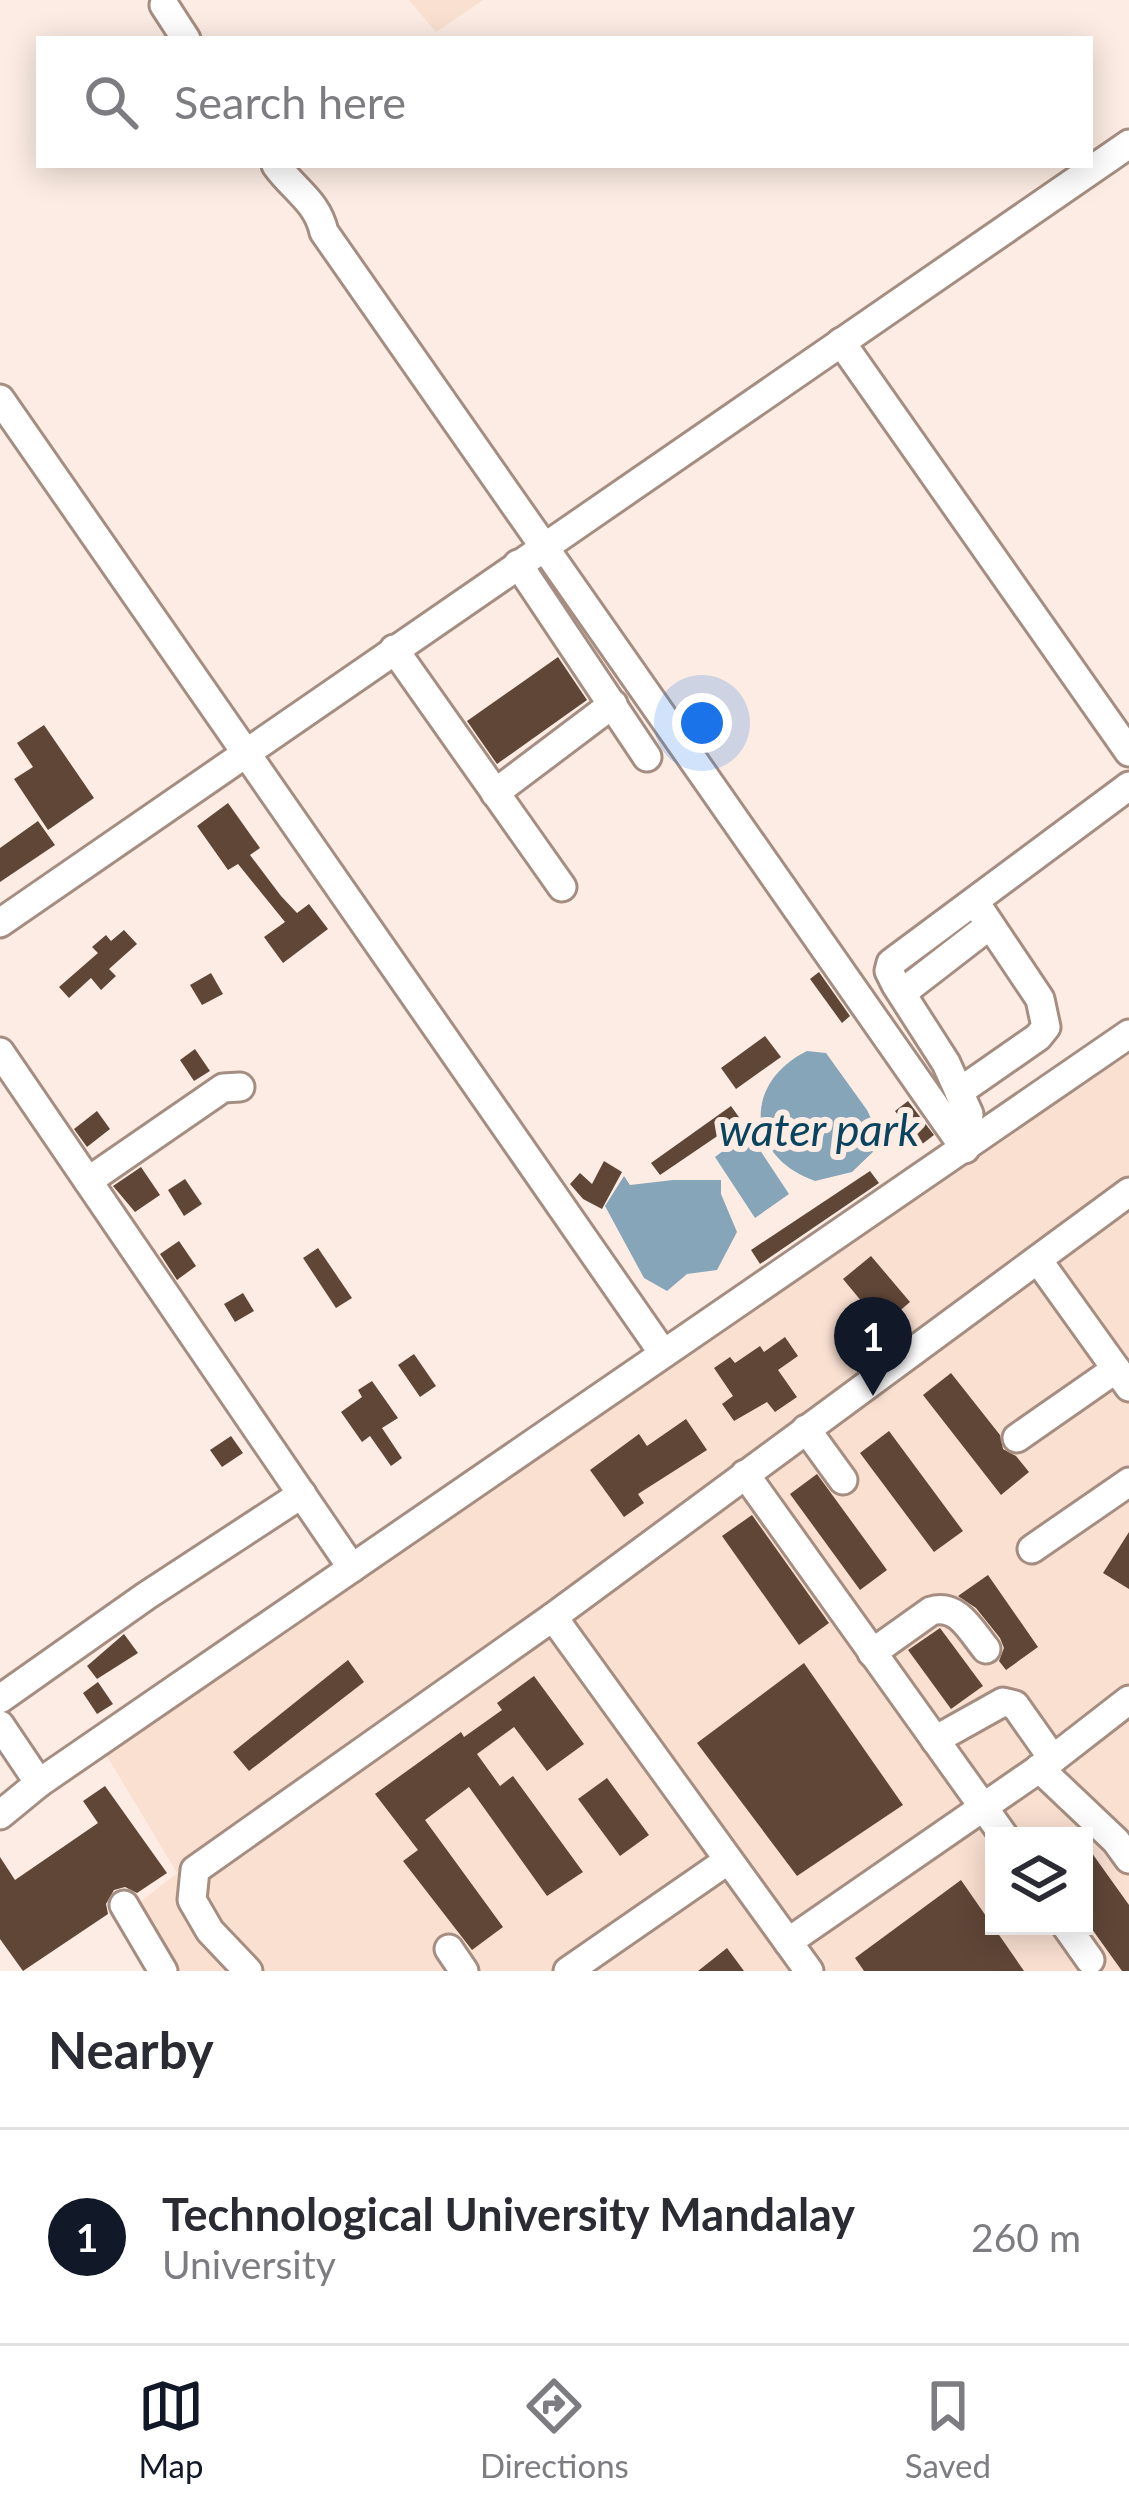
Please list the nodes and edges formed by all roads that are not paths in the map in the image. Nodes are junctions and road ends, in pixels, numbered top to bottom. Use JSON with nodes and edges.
{"nodes":[{"id":1,"x":164,"y":5,"type":"dead end"},
{"id":2,"x":184,"y":36,"type":"edge"},
{"id":3,"x":1129,"y":145,"type":"edge"},
{"id":4,"x":279,"y":168,"type":"edge"},
{"id":5,"x":842,"y":342,"type":"junction"},
{"id":6,"x":0,"y":399,"type":"edge"},
{"id":7,"x":542,"y":547,"type":"junction"},
{"id":8,"x":518,"y":564,"type":"junction"},
{"id":9,"x":394,"y":649,"type":"junction"},
{"id":10,"x":613,"y":704,"type":"junction"},
{"id":11,"x":1119,"y":715,"type":"edge"},
{"id":12,"x":245,"y":751,"type":"junction"},
{"id":13,"x":1129,"y":752,"type":"edge"},
{"id":14,"x":647,"y":757,"type":"dead end"},
{"id":15,"x":1129,"y":785,"type":"edge"},
{"id":16,"x":495,"y":793,"type":"junction"},
{"id":17,"x":562,"y":887,"type":"dead end"},
{"id":18,"x":982,"y":914,"type":"junction"},
{"id":19,"x":0,"y":923,"type":"edge"},
{"id":20,"x":1129,"y":1034,"type":"edge"},
{"id":21,"x":931,"y":1041,"type":"junction"},
{"id":22,"x":0,"y":1052,"type":"edge"},
{"id":23,"x":904,"y":1059,"type":"junction"},
{"id":24,"x":240,"y":1087,"type":"dead end"},
{"id":25,"x":959,"y":1092,"type":"junction"},
{"id":26,"x":961,"y":1141,"type":"junction"},
{"id":27,"x":88,"y":1181,"type":"junction"},
{"id":28,"x":1129,"y":1192,"type":"edge"},
{"id":29,"x":1038,"y":1260,"type":"junction"},
{"id":30,"x":663,"y":1353,"type":"junction"},
{"id":31,"x":1123,"y":1378,"type":"edge"},
{"id":32,"x":806,"y":1429,"type":"junction"},
{"id":33,"x":1017,"y":1438,"type":"dead end"},
{"id":34,"x":745,"y":1474,"type":"junction"},
{"id":35,"x":846,"y":1479,"type":"dead end"},
{"id":36,"x":1129,"y":1481,"type":"edge"},
{"id":37,"x":302,"y":1494,"type":"junction"},
{"id":38,"x":1032,"y":1549,"type":"dead end"},
{"id":39,"x":352,"y":1568,"type":"junction"},
{"id":40,"x":553,"y":1617,"type":"junction"},
{"id":41,"x":986,"y":1649,"type":"dead end"},
{"id":42,"x":872,"y":1653,"type":"junction"},
{"id":43,"x":0,"y":1699,"type":"edge"},
{"id":44,"x":1129,"y":1700,"type":"edge"},
{"id":45,"x":0,"y":1725,"type":"edge"},
{"id":46,"x":935,"y":1740,"type":"junction"},
{"id":47,"x":1046,"y":1764,"type":"junction"},
{"id":48,"x":39,"y":1783,"type":"junction"},
{"id":49,"x":983,"y":1807,"type":"junction"},
{"id":50,"x":0,"y":1815,"type":"edge"},
{"id":51,"x":997,"y":1827,"type":"edge"},
{"id":52,"x":1129,"y":1858,"type":"edge"},
{"id":53,"x":727,"y":1861,"type":"junction"},
{"id":54,"x":124,"y":1905,"type":"dead end"},
{"id":55,"x":1072,"y":1935,"type":"edge"},
{"id":56,"x":788,"y":1942,"type":"junction"},
{"id":57,"x":1090,"y":1960,"type":"dead end"},
{"id":58,"x":163,"y":1971,"type":"edge"},
{"id":59,"x":248,"y":1971,"type":"edge"},
{"id":60,"x":568,"y":1971,"type":"edge"},
{"id":61,"x":809,"y":1971,"type":"edge"}],
"edges":[{"from":1,"to":2,"type":"street"},
{"from":3,"to":5,"type":"street"},
{"from":4,"to":7,"type":"street"},
{"from":5,"to":7,"type":"street"},
{"from":5,"to":11,"type":"street"},
{"from":6,"to":12,"type":"street"},
{"from":7,"to":8,"type":"street"},
{"from":7,"to":23,"type":"street"},
{"from":8,"to":9,"type":"street"},
{"from":8,"to":10,"type":"street"},
{"from":9,"to":12,"type":"street"},
{"from":9,"to":16,"type":"street"},
{"from":10,"to":14,"type":"street"},
{"from":10,"to":16,"type":"street"},
{"from":11,"to":13,"type":"street"},
{"from":12,"to":19,"type":"street"},
{"from":12,"to":30,"type":"street"},
{"from":15,"to":18,"type":"street"},
{"from":16,"to":17,"type":"street"},
{"from":18,"to":21,"type":"street"},
{"from":18,"to":25,"type":"street"},
{"from":20,"to":26,"type":"street"},
{"from":21,"to":23,"type":"street"},
{"from":21,"to":25,"type":"street"},
{"from":22,"to":27,"type":"street"},
{"from":23,"to":26,"type":"street"},
{"from":24,"to":27,"type":"street"},
{"from":25,"to":26,"type":"street"},
{"from":26,"to":30,"type":"street"},
{"from":27,"to":37,"type":"street"},
{"from":28,"to":29,"type":"street"},
{"from":29,"to":31,"type":"street"},
{"from":29,"to":32,"type":"street"},
{"from":30,"to":39,"type":"street"},
{"from":31,"to":33,"type":"street"},
{"from":32,"to":34,"type":"street"},
{"from":32,"to":35,"type":"street"},
{"from":34,"to":40,"type":"street"},
{"from":34,"to":42,"type":"street"},
{"from":36,"to":38,"type":"street"},
{"from":37,"to":39,"type":"street"},
{"from":37,"to":43,"type":"street"},
{"from":39,"to":48,"type":"street"},
{"from":40,"to":53,"type":"street"},
{"from":40,"to":59,"type":"street"},
{"from":41,"to":42,"type":"street"},
{"from":42,"to":46,"type":"street"},
{"from":44,"to":47,"type":"street"},
{"from":45,"to":48,"type":"street"},
{"from":46,"to":47,"type":"street"},
{"from":46,"to":49,"type":"street"},
{"from":47,"to":49,"type":"street"},
{"from":47,"to":52,"type":"street"},
{"from":48,"to":50,"type":"street"},
{"from":49,"to":51,"type":"street"},
{"from":49,"to":56,"type":"street"},
{"from":53,"to":56,"type":"street"},
{"from":53,"to":60,"type":"street"},
{"from":54,"to":58,"type":"street"},
{"from":55,"to":57,"type":"street"},
{"from":56,"to":61,"type":"street"}]}
